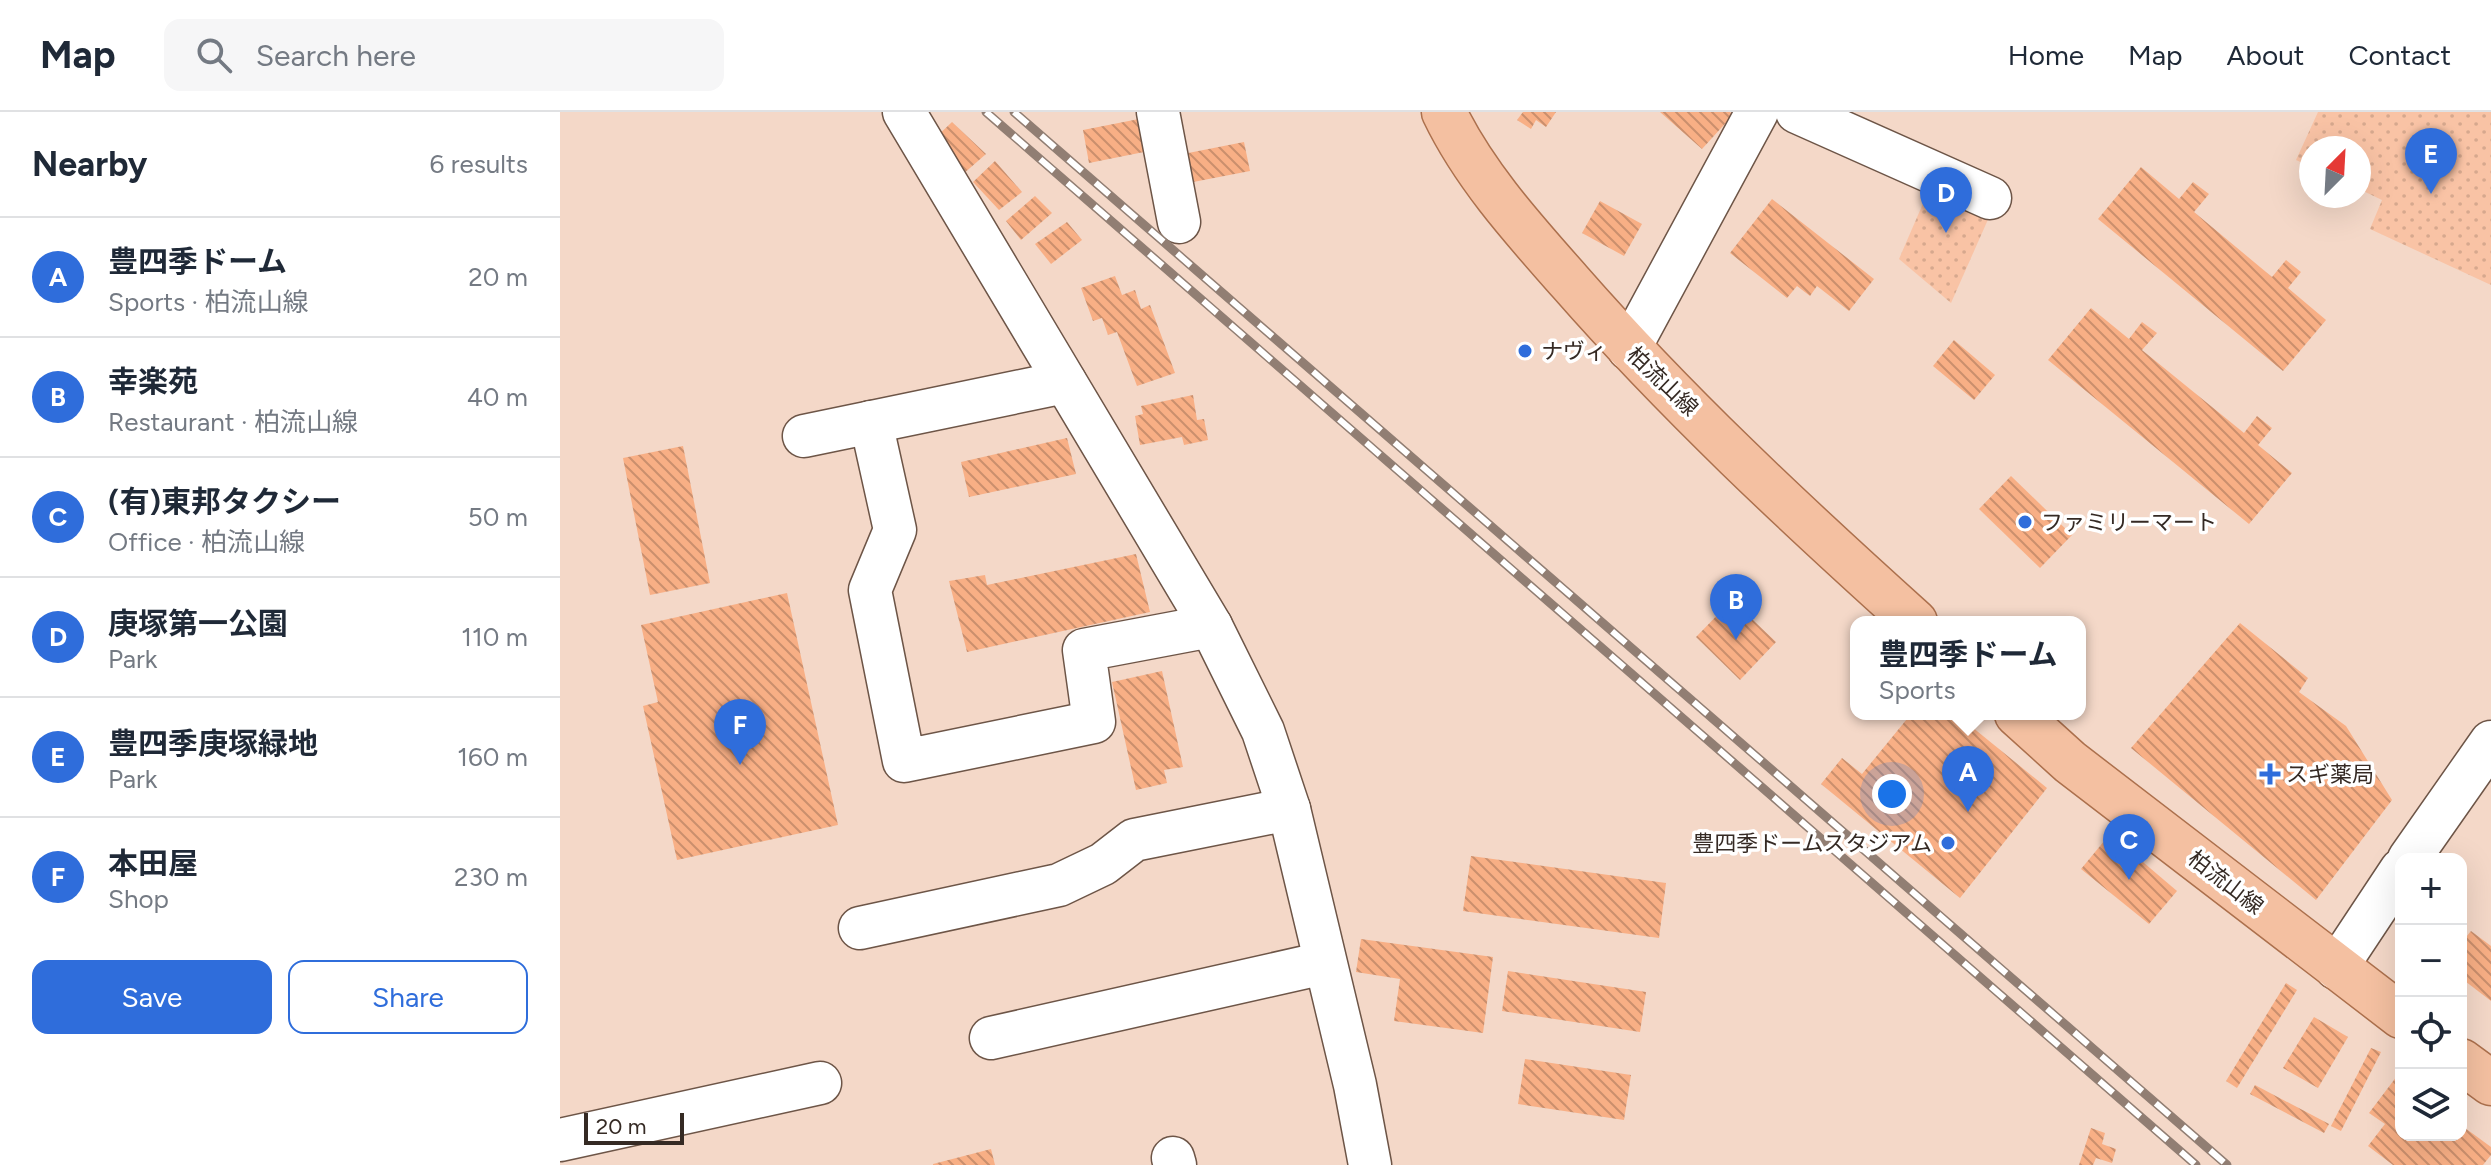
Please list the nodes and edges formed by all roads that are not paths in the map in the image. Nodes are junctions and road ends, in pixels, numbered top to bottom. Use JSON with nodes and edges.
{"nodes":[{"id":1,"x":904,"y":112,"type":"edge"},
{"id":2,"x":1158,"y":112,"type":"edge"},
{"id":3,"x":1444,"y":112,"type":"edge"},
{"id":4,"x":1757,"y":112,"type":"edge"},
{"id":5,"x":1797,"y":112,"type":"edge"},
{"id":6,"x":1990,"y":198,"type":"dead end"},
{"id":7,"x":1179,"y":222,"type":"dead end"},
{"id":8,"x":1629,"y":349,"type":"junction"},
{"id":9,"x":1065,"y":382,"type":"junction"},
{"id":10,"x":871,"y":422,"type":"junction"},
{"id":11,"x":804,"y":436,"type":"dead end"},
{"id":12,"x":1908,"y":616,"type":"edge"},
{"id":13,"x":1211,"y":626,"type":"junction"},
{"id":14,"x":2024,"y":720,"type":"edge"},
{"id":15,"x":2491,"y":742,"type":"edge"},
{"id":16,"x":1289,"y":809,"type":"junction"},
{"id":17,"x":2413,"y":853,"type":"edge"},
{"id":18,"x":2395,"y":879,"type":"edge"},
{"id":19,"x":860,"y":928,"type":"dead end"},
{"id":20,"x":1324,"y":963,"type":"junction"},
{"id":21,"x":2336,"y":968,"type":"junction"},
{"id":22,"x":2395,"y":1012,"type":"edge"},
{"id":23,"x":991,"y":1038,"type":"dead end"},
{"id":24,"x":2467,"y":1065,"type":"edge"},
{"id":25,"x":820,"y":1083,"type":"dead end"},
{"id":26,"x":2491,"y":1083,"type":"edge"},
{"id":27,"x":561,"y":1138,"type":"edge"},
{"id":28,"x":1370,"y":1165,"type":"edge"}],
"edges":[{"from":1,"to":9,"type":"street"},
{"from":2,"to":7,"type":"street"},
{"from":3,"to":8,"type":"main road","name":"柏流山線"},
{"from":4,"to":8,"type":"street"},
{"from":5,"to":6,"type":"street"},
{"from":8,"to":12,"type":"main road","name":"柏流山線"},
{"from":9,"to":10,"type":"street"},
{"from":9,"to":13,"type":"street"},
{"from":10,"to":11,"type":"street"},
{"from":10,"to":13,"type":"street"},
{"from":13,"to":16,"type":"street"},
{"from":14,"to":21,"type":"main road","name":"柏流山線"},
{"from":15,"to":17,"type":"street"},
{"from":16,"to":19,"type":"street"},
{"from":16,"to":20,"type":"street"},
{"from":18,"to":21,"type":"street"},
{"from":20,"to":23,"type":"street"},
{"from":20,"to":28,"type":"street"},
{"from":21,"to":22,"type":"main road","name":"柏流山線"},
{"from":24,"to":26,"type":"main road"},
{"from":25,"to":27,"type":"street"}]}
